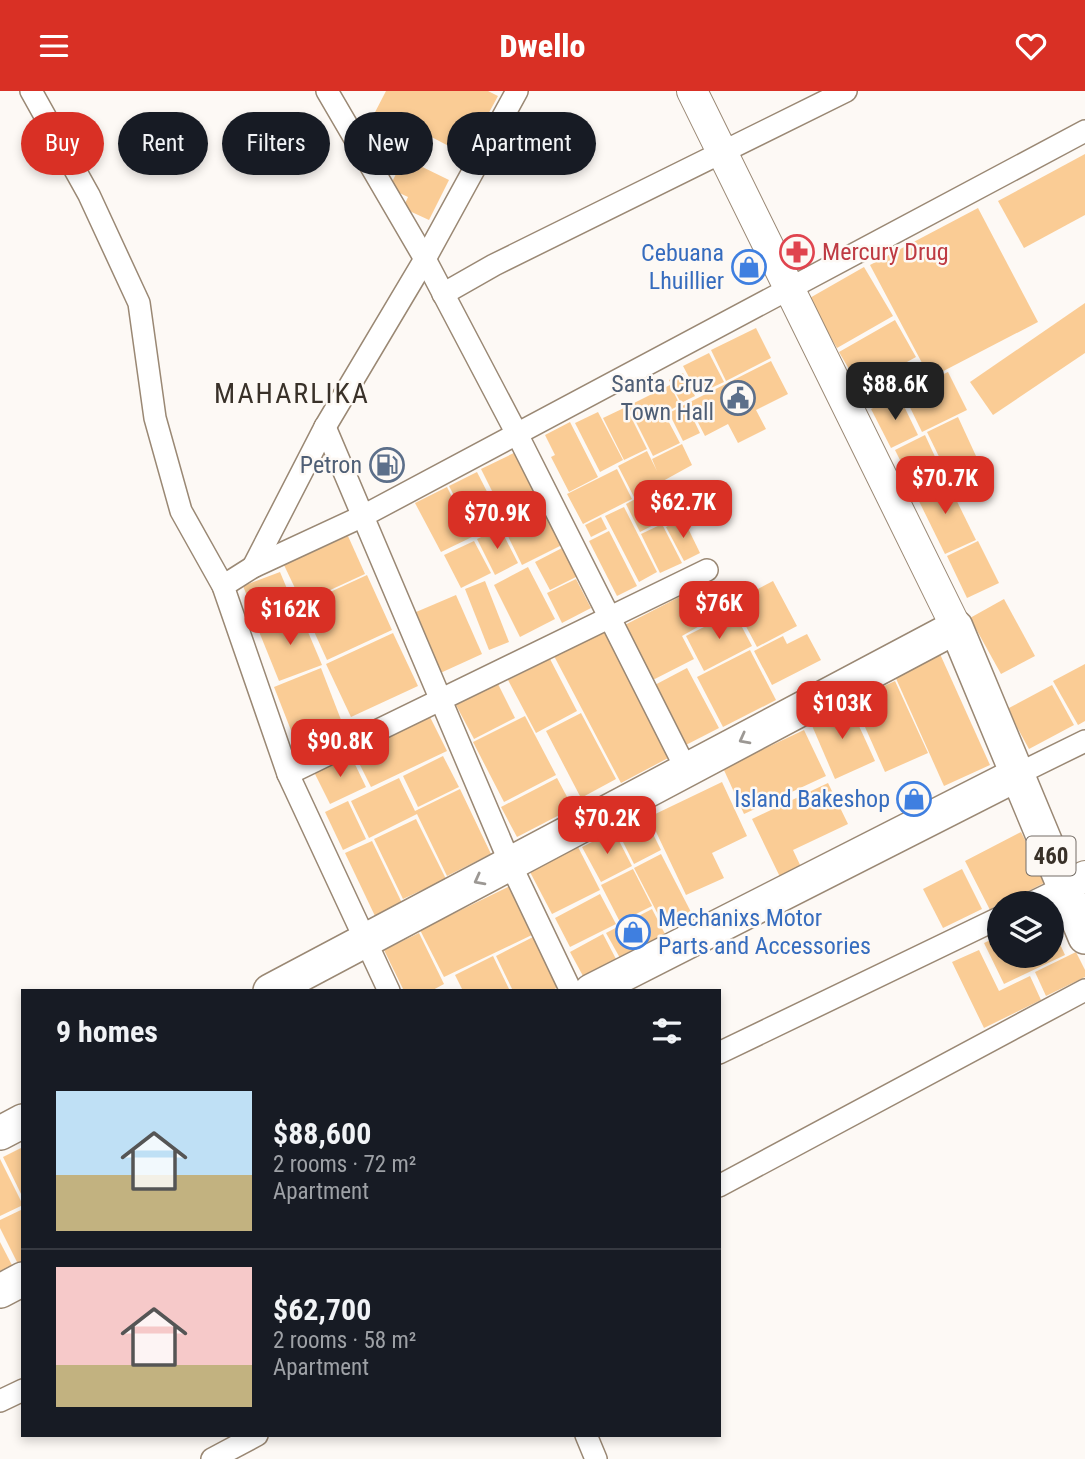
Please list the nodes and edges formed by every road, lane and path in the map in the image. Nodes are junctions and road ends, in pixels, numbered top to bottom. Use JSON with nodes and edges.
{"nodes":[{"id":1,"x":31,"y":91,"type":"edge"},
{"id":2,"x":327,"y":91,"type":"edge"},
{"id":3,"x":517,"y":91,"type":"edge"},
{"id":4,"x":692,"y":91,"type":"edge"},
{"id":5,"x":846,"y":91,"type":"edge"},
{"id":6,"x":1085,"y":131,"type":"edge"},
{"id":7,"x":722,"y":152,"type":"junction"},
{"id":8,"x":425,"y":259,"type":"junction"},
{"id":9,"x":790,"y":289,"type":"junction"},
{"id":10,"x":443,"y":294,"type":"junction"},
{"id":11,"x":325,"y":428,"type":"junction"},
{"id":12,"x":517,"y":434,"type":"junction"},
{"id":13,"x":363,"y":516,"type":"junction"},
{"id":14,"x":253,"y":568,"type":"junction"},
{"id":15,"x":707,"y":570,"type":"dead end"},
{"id":16,"x":223,"y":586,"type":"junction"},
{"id":17,"x":608,"y":618,"type":"junction"},
{"id":18,"x":956,"y":627,"type":"junction"},
{"id":19,"x":440,"y":699,"type":"junction"},
{"id":20,"x":1085,"y":741,"type":"edge"},
{"id":21,"x":686,"y":769,"type":"junction"},
{"id":22,"x":288,"y":774,"type":"junction"},
{"id":23,"x":1018,"y":774,"type":"junction"},
{"id":24,"x":510,"y":863,"type":"junction"},
{"id":25,"x":1074,"y":882,"type":"edge"},
{"id":26,"x":1056,"y":891,"type":"edge"},
{"id":27,"x":987,"y":924,"type":"edge"},
{"id":28,"x":1085,"y":937,"type":"edge"},
{"id":29,"x":367,"y":939,"type":"junction"},
{"id":30,"x":274,"y":989,"type":"edge"},
{"id":31,"x":388,"y":989,"type":"edge"},
{"id":32,"x":569,"y":989,"type":"edge"},
{"id":33,"x":595,"y":989,"type":"edge"},
{"id":34,"x":1085,"y":990,"type":"edge"},
{"id":35,"x":721,"y":1052,"type":"edge"},
{"id":36,"x":21,"y":1122,"type":"edge"},
{"id":37,"x":0,"y":1133,"type":"edge"},
{"id":38,"x":721,"y":1185,"type":"edge"},
{"id":39,"x":21,"y":1280,"type":"edge"},
{"id":40,"x":0,"y":1291,"type":"edge"},
{"id":41,"x":21,"y":1391,"type":"edge"},
{"id":42,"x":0,"y":1401,"type":"edge"},
{"id":43,"x":253,"y":1437,"type":"edge"},
{"id":44,"x":587,"y":1437,"type":"edge"},
{"id":45,"x":212,"y":1459,"type":"edge"},
{"id":46,"x":596,"y":1459,"type":"edge"}],
"edges":[{"from":1,"to":16,"type":"street"},
{"from":2,"to":8,"type":"street"},
{"from":3,"to":8,"type":"street"},
{"from":4,"to":7,"type":"street"},
{"from":5,"to":7,"type":"street"},
{"from":6,"to":9,"type":"street"},
{"from":7,"to":9,"type":"street"},
{"from":7,"to":10,"type":"street"},
{"from":8,"to":10,"type":"street"},
{"from":8,"to":11,"type":"street"},
{"from":9,"to":12,"type":"street"},
{"from":9,"to":18,"type":"street"},
{"from":10,"to":12,"type":"street"},
{"from":11,"to":13,"type":"street"},
{"from":11,"to":14,"type":"street"},
{"from":12,"to":13,"type":"street"},
{"from":12,"to":17,"type":"street"},
{"from":13,"to":14,"type":"street"},
{"from":13,"to":19,"type":"street"},
{"from":14,"to":16,"type":"street"},
{"from":15,"to":17,"type":"street"},
{"from":16,"to":22,"type":"street"},
{"from":17,"to":19,"type":"street"},
{"from":17,"to":21,"type":"street"},
{"from":18,"to":21,"type":"main road","one_way":true},
{"from":18,"to":23,"type":"main road"},
{"from":19,"to":22,"type":"street"},
{"from":19,"to":24,"type":"street"},
{"from":20,"to":23,"type":"street"},
{"from":21,"to":24,"type":"main road"},
{"from":22,"to":29,"type":"street"},
{"from":23,"to":25,"type":"main road","number":"460"},
{"from":23,"to":33,"type":"main road"},
{"from":24,"to":29,"type":"main road","one_way":true},
{"from":24,"to":32,"type":"street"},
{"from":25,"to":26,"type":"street"},
{"from":25,"to":28,"type":"main road","number":"460"},
{"from":27,"to":35,"type":"street"},
{"from":29,"to":30,"type":"main road"},
{"from":29,"to":31,"type":"street"},
{"from":34,"to":38,"type":"street"},
{"from":36,"to":37,"type":"main road"},
{"from":39,"to":40,"type":"main road"},
{"from":41,"to":42,"type":"street"},
{"from":43,"to":45,"type":"street"},
{"from":44,"to":46,"type":"street"}]}
